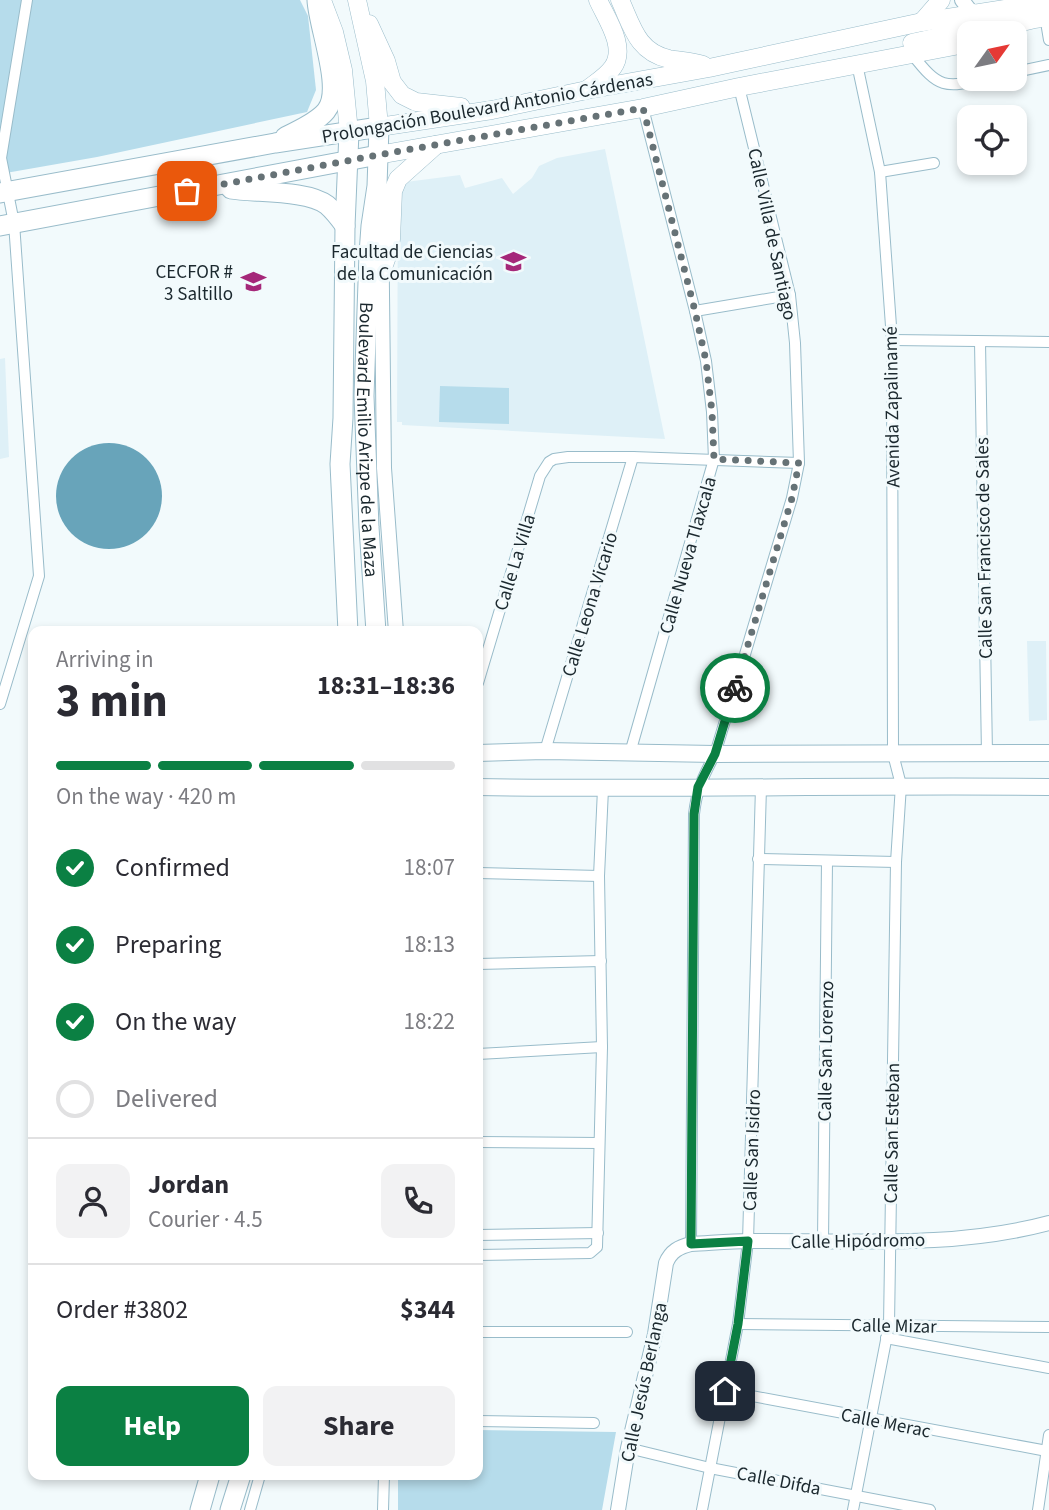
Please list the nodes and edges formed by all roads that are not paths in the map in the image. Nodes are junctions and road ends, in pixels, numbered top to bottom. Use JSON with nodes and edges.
{"nodes":[{"id":1,"x":27,"y":0,"type":"edge"},
{"id":2,"x":319,"y":0,"type":"edge"},
{"id":3,"x":598,"y":0,"type":"edge"},
{"id":4,"x":620,"y":0,"type":"edge"},
{"id":5,"x":941,"y":0,"type":"edge"},
{"id":6,"x":358,"y":2,"type":"edge"},
{"id":7,"x":970,"y":4,"type":"edge"},
{"id":8,"x":1043,"y":17,"type":"edge"},
{"id":9,"x":922,"y":22,"type":"junction"},
{"id":10,"x":1027,"y":27,"type":"edge"},
{"id":11,"x":957,"y":45,"type":"edge"},
{"id":12,"x":920,"y":52,"type":"junction"},
{"id":13,"x":864,"y":63,"type":"junction"},
{"id":14,"x":1049,"y":65,"type":"edge"},
{"id":15,"x":709,"y":68,"type":"junction"},
{"id":16,"x":1027,"y":70,"type":"edge"},
{"id":17,"x":642,"y":80,"type":"junction"},
{"id":18,"x":957,"y":84,"type":"edge"},
{"id":19,"x":739,"y":87,"type":"junction"},
{"id":20,"x":587,"y":90,"type":"junction"},
{"id":21,"x":687,"y":98,"type":"junction"},
{"id":22,"x":643,"y":108,"type":"junction"},
{"id":23,"x":492,"y":110,"type":"junction"},
{"id":24,"x":600,"y":115,"type":"junction"},
{"id":25,"x":379,"y":127,"type":"junction"},
{"id":26,"x":349,"y":132,"type":"junction"},
{"id":27,"x":275,"y":143,"type":"junction"},
{"id":28,"x":438,"y":144,"type":"junction"},
{"id":29,"x":378,"y":155,"type":"junction"},
{"id":30,"x":347,"y":161,"type":"junction"},
{"id":31,"x":933,"y":163,"type":"dead end"},
{"id":32,"x":880,"y":172,"type":"junction"},
{"id":33,"x":377,"y":186,"type":"junction"},
{"id":34,"x":212,"y":187,"type":"junction"},
{"id":35,"x":4,"y":192,"type":"edge"},
{"id":36,"x":7,"y":224,"type":"edge"},
{"id":37,"x":345,"y":226,"type":"junction"},
{"id":38,"x":380,"y":276,"type":"junction"},
{"id":39,"x":790,"y":295,"type":"junction"},
{"id":40,"x":695,"y":311,"type":"junction"},
{"id":41,"x":891,"y":340,"type":"junction"},
{"id":42,"x":980,"y":342,"type":"junction"},
{"id":43,"x":1049,"y":342,"type":"edge"},
{"id":44,"x":343,"y":418,"type":"junction"},
{"id":45,"x":633,"y":457,"type":"junction"},
{"id":46,"x":714,"y":459,"type":"junction"},
{"id":47,"x":799,"y":463,"type":"junction"},
{"id":48,"x":348,"y":626,"type":"edge"},
{"id":49,"x":359,"y":626,"type":"edge"},
{"id":50,"x":376,"y":626,"type":"edge"},
{"id":51,"x":396,"y":626,"type":"edge"},
{"id":52,"x":483,"y":666,"type":"edge"},
{"id":53,"x":0,"y":704,"type":"edge"},
{"id":54,"x":545,"y":751,"type":"junction"},
{"id":55,"x":483,"y":753,"type":"edge"},
{"id":56,"x":631,"y":753,"type":"junction"},
{"id":57,"x":1049,"y":753,"type":"edge"},
{"id":58,"x":715,"y":754,"type":"junction"},
{"id":59,"x":893,"y":754,"type":"junction"},
{"id":60,"x":987,"y":754,"type":"junction"},
{"id":61,"x":901,"y":785,"type":"junction"},
{"id":62,"x":761,"y":786,"type":"junction"},
{"id":63,"x":483,"y":787,"type":"edge"},
{"id":64,"x":698,"y":787,"type":"junction"},
{"id":65,"x":1049,"y":787,"type":"edge"},
{"id":66,"x":603,"y":789,"type":"junction"},
{"id":67,"x":758,"y":859,"type":"junction"},
{"id":68,"x":827,"y":861,"type":"junction"},
{"id":69,"x":896,"y":862,"type":"junction"},
{"id":70,"x":483,"y":873,"type":"edge"},
{"id":71,"x":599,"y":876,"type":"junction"},
{"id":72,"x":601,"y":961,"type":"junction"},
{"id":73,"x":483,"y":964,"type":"edge"},
{"id":74,"x":602,"y":1047,"type":"junction"},
{"id":75,"x":483,"y":1054,"type":"edge"},
{"id":76,"x":483,"y":1142,"type":"edge"},
{"id":77,"x":599,"y":1143,"type":"junction"},
{"id":78,"x":1049,"y":1223,"type":"edge"},
{"id":79,"x":598,"y":1233,"type":"junction"},
{"id":80,"x":483,"y":1235,"type":"edge"},
{"id":81,"x":748,"y":1241,"type":"junction"},
{"id":82,"x":823,"y":1241,"type":"junction"},
{"id":83,"x":889,"y":1241,"type":"junction"},
{"id":84,"x":691,"y":1244,"type":"junction"},
{"id":85,"x":483,"y":1255,"type":"edge"},
{"id":86,"x":669,"y":1255,"type":"joint"},
{"id":87,"x":738,"y":1324,"type":"junction"},
{"id":88,"x":888,"y":1325,"type":"junction"},
{"id":89,"x":1049,"y":1327,"type":"edge"},
{"id":90,"x":483,"y":1332,"type":"edge"},
{"id":91,"x":627,"y":1332,"type":"dead end"},
{"id":92,"x":886,"y":1338,"type":"junction"},
{"id":93,"x":1049,"y":1368,"type":"edge"},
{"id":94,"x":725,"y":1391,"type":"junction"},
{"id":95,"x":872,"y":1419,"type":"junction"},
{"id":96,"x":483,"y":1421,"type":"edge"},
{"id":97,"x":594,"y":1423,"type":"dead end"},
{"id":98,"x":1049,"y":1435,"type":"edge"},
{"id":99,"x":628,"y":1448,"type":"junction"},
{"id":100,"x":1047,"y":1451,"type":"junction"},
{"id":101,"x":710,"y":1468,"type":"junction"},
{"id":102,"x":209,"y":1480,"type":"edge"},
{"id":103,"x":239,"y":1480,"type":"edge"},
{"id":104,"x":259,"y":1480,"type":"edge"},
{"id":105,"x":384,"y":1480,"type":"edge"},
{"id":106,"x":856,"y":1495,"type":"junction"},
{"id":107,"x":200,"y":1510,"type":"edge"},
{"id":108,"x":230,"y":1510,"type":"edge"},
{"id":109,"x":250,"y":1510,"type":"edge"},
{"id":110,"x":383,"y":1510,"type":"edge"},
{"id":111,"x":618,"y":1510,"type":"edge"},
{"id":112,"x":702,"y":1510,"type":"edge"},
{"id":113,"x":853,"y":1510,"type":"edge"},
{"id":114,"x":930,"y":1510,"type":"edge"},
{"id":115,"x":1038,"y":1510,"type":"edge"}],
"edges":[{"from":1,"to":35,"type":"street"},
{"from":2,"to":26,"type":"main road","name":"Boulevard Emilio Arizpe de la Maza"},
{"from":2,"to":27,"type":"highway"},
{"from":3,"to":20,"type":"main road"},
{"from":4,"to":15,"type":"main road"},
{"from":5,"to":9,"type":"main road"},
{"from":6,"to":23,"type":"main road"},
{"from":6,"to":25,"type":"main road","name":"Boulevard Emilio Arizpe de la Maza"},
{"from":7,"to":8,"type":"main road","name":"Prolongación Boulevard Antonio Cárdenas"},
{"from":7,"to":9,"type":"main road","name":"Prolongación Boulevard Antonio Cárdenas"},
{"from":7,"to":13,"type":"main road"},
{"from":8,"to":10,"type":"main road"},
{"from":9,"to":15,"type":"main road","name":"Prolongación Boulevard Antonio Cárdenas"},
{"from":11,"to":12,"type":"main road","name":"Prolongación Boulevard Antonio Cárdenas"},
{"from":12,"to":13,"type":"main road","name":"Prolongación Boulevard Antonio Cárdenas"},
{"from":12,"to":18,"type":"street"},
{"from":13,"to":19,"type":"main road","name":"Prolongación Boulevard Antonio Cárdenas"},
{"from":13,"to":32,"type":"street","name":"Avenida Zapalinamé"},
{"from":14,"to":16,"type":"street"},
{"from":15,"to":17,"type":"main road","name":"Prolongación Boulevard Antonio Cárdenas"},
{"from":17,"to":20,"type":"main road","name":"Prolongación Boulevard Antonio Cárdenas"},
{"from":17,"to":21,"type":"main road"},
{"from":17,"to":24,"type":"main road"},
{"from":19,"to":21,"type":"main road","name":"Prolongación Boulevard Antonio Cárdenas"},
{"from":19,"to":39,"type":"street","name":"Calle Villa de Santiago"},
{"from":20,"to":23,"type":"main road","name":"Prolongación Boulevard Antonio Cárdenas"},
{"from":21,"to":22,"type":"main road","name":"Prolongación Boulevard Antonio Cárdenas"},
{"from":22,"to":24,"type":"main road","name":"Prolongación Boulevard Antonio Cárdenas"},
{"from":22,"to":40,"type":"street","name":"Calle Nueva Tlaxcala"},
{"from":23,"to":25,"type":"main road","name":"Prolongación Boulevard Antonio Cárdenas"},
{"from":24,"to":28,"type":"main road","name":"Prolongación Boulevard Antonio Cárdenas"},
{"from":25,"to":26,"type":"highway","name":"Prolongación Boulevard Antonio Cárdenas"},
{"from":25,"to":29,"type":"highway","name":"Boulevard Emilio Arizpe de la Maza"},
{"from":26,"to":27,"type":"highway","name":"Prolongación Boulevard Antonio Cárdenas"},
{"from":26,"to":30,"type":"highway","name":"Boulevard Emilio Arizpe de la Maza"},
{"from":27,"to":35,"type":"highway","name":"Prolongación Boulevard Antonio Cárdenas"},
{"from":28,"to":29,"type":"main road","name":"Prolongación Boulevard Antonio Cárdenas"},
{"from":28,"to":38,"type":"main road"},
{"from":29,"to":30,"type":"highway","name":"Prolongación Boulevard Antonio Cárdenas"},
{"from":29,"to":33,"type":"highway","name":"Boulevard Emilio Arizpe de la Maza"},
{"from":30,"to":34,"type":"highway","name":"Prolongación Boulevard Antonio Cárdenas"},
{"from":30,"to":37,"type":"highway","name":"Boulevard Emilio Arizpe de la Maza"},
{"from":31,"to":32,"type":"street"},
{"from":32,"to":41,"type":"street","name":"Avenida Zapalinamé"},
{"from":33,"to":38,"type":"street"},
{"from":33,"to":50,"type":"highway","name":"Boulevard Emilio Arizpe de la Maza"},
{"from":34,"to":36,"type":"highway","name":"Prolongación Boulevard Antonio Cárdenas"},
{"from":34,"to":37,"type":"highway"},
{"from":35,"to":36,"type":"street"},
{"from":36,"to":53,"type":"street"},
{"from":37,"to":44,"type":"highway","name":"Boulevard Emilio Arizpe de la Maza"},
{"from":38,"to":51,"type":"street"},
{"from":39,"to":40,"type":"street"},
{"from":39,"to":47,"type":"street","name":"Calle Villa de Santiago"},
{"from":40,"to":46,"type":"street","name":"Calle Nueva Tlaxcala"},
{"from":41,"to":42,"type":"street"},
{"from":41,"to":59,"type":"street","name":"Avenida Zapalinamé"},
{"from":42,"to":43,"type":"street"},
{"from":42,"to":60,"type":"street","name":"Calle San Francisco de Sales"},
{"from":44,"to":48,"type":"highway","name":"Boulevard Emilio Arizpe de la Maza"},
{"from":44,"to":49,"type":"highway"},
{"from":45,"to":46,"type":"street"},
{"from":45,"to":52,"type":"street","name":"Calle La Villa"},
{"from":45,"to":54,"type":"street","name":"Calle Leona Vicario"},
{"from":46,"to":47,"type":"street"},
{"from":46,"to":56,"type":"street","name":"Calle Nueva Tlaxcala"},
{"from":47,"to":58,"type":"street","name":"Calle Villa de Santiago"},
{"from":54,"to":55,"type":"main road"},
{"from":54,"to":56,"type":"main road"},
{"from":56,"to":58,"type":"main road"},
{"from":57,"to":60,"type":"main road"},
{"from":58,"to":59,"type":"main road"},
{"from":58,"to":64,"type":"street","name":"Calle Villa de Santiago"},
{"from":59,"to":60,"type":"main road"},
{"from":59,"to":61,"type":"street","name":"Calle San Esteban"},
{"from":61,"to":62,"type":"main road"},
{"from":61,"to":65,"type":"main road"},
{"from":61,"to":69,"type":"street","name":"Calle San Esteban"},
{"from":62,"to":64,"type":"main road"},
{"from":62,"to":67,"type":"street","name":"Calle San Isidro"},
{"from":63,"to":66,"type":"main road"},
{"from":64,"to":66,"type":"main road"},
{"from":64,"to":84,"type":"street"},
{"from":66,"to":71,"type":"street"},
{"from":67,"to":68,"type":"street"},
{"from":67,"to":81,"type":"street","name":"Calle San Isidro"},
{"from":68,"to":69,"type":"street"},
{"from":68,"to":82,"type":"street","name":"Calle San Lorenzo"},
{"from":69,"to":83,"type":"street","name":"Calle San Esteban"},
{"from":70,"to":71,"type":"street"},
{"from":71,"to":72,"type":"street"},
{"from":72,"to":73,"type":"street"},
{"from":72,"to":74,"type":"street"},
{"from":74,"to":75,"type":"street"},
{"from":74,"to":77,"type":"street"},
{"from":76,"to":77,"type":"street"},
{"from":77,"to":79,"type":"street"},
{"from":78,"to":83,"type":"street","name":"Calle Hipódromo"},
{"from":79,"to":80,"type":"street"},
{"from":79,"to":85,"type":"street"},
{"from":81,"to":82,"type":"street","name":"Calle Hipódromo"},
{"from":81,"to":84,"type":"street","name":"Calle Hipódromo"},
{"from":81,"to":87,"type":"street","name":"Calle San Isidro"},
{"from":82,"to":83,"type":"street","name":"Calle Hipódromo"},
{"from":83,"to":88,"type":"street","name":"Calle San Esteban"},
{"from":84,"to":86,"type":"street","name":"Calle Hipódromo"},
{"from":86,"to":99,"type":"street","name":"Calle Jesús Berlanga"},
{"from":87,"to":88,"type":"street","name":"Calle Mizar"},
{"from":87,"to":94,"type":"street","name":"Calle San Isidro"},
{"from":88,"to":89,"type":"street","name":"Calle Mizar"},
{"from":88,"to":92,"type":"street","name":"Calle San Esteban"},
{"from":90,"to":91,"type":"street"},
{"from":92,"to":93,"type":"street","name":"Calle Mizar"},
{"from":92,"to":95,"type":"street","name":"Calle San Esteban"},
{"from":94,"to":95,"type":"street","name":"Calle Merac"},
{"from":94,"to":101,"type":"street","name":"Calle San Isidro"},
{"from":95,"to":100,"type":"street","name":"Calle Merac"},
{"from":95,"to":106,"type":"street","name":"Calle San Esteban"},
{"from":96,"to":97,"type":"street"},
{"from":98,"to":100,"type":"street"},
{"from":99,"to":101,"type":"street","name":"Calle Difda"},
{"from":99,"to":111,"type":"street","name":"Calle Jesús Berlanga"},
{"from":100,"to":115,"type":"street"},
{"from":101,"to":106,"type":"street","name":"Calle Difda"},
{"from":101,"to":112,"type":"street","name":"Calle San Isidro"},
{"from":102,"to":107,"type":"highway"},
{"from":103,"to":108,"type":"highway"},
{"from":104,"to":109,"type":"street"},
{"from":105,"to":110,"type":"street"},
{"from":106,"to":113,"type":"street","name":"Calle San Esteban"},
{"from":106,"to":114,"type":"street","name":"Calle Difda"}]}
